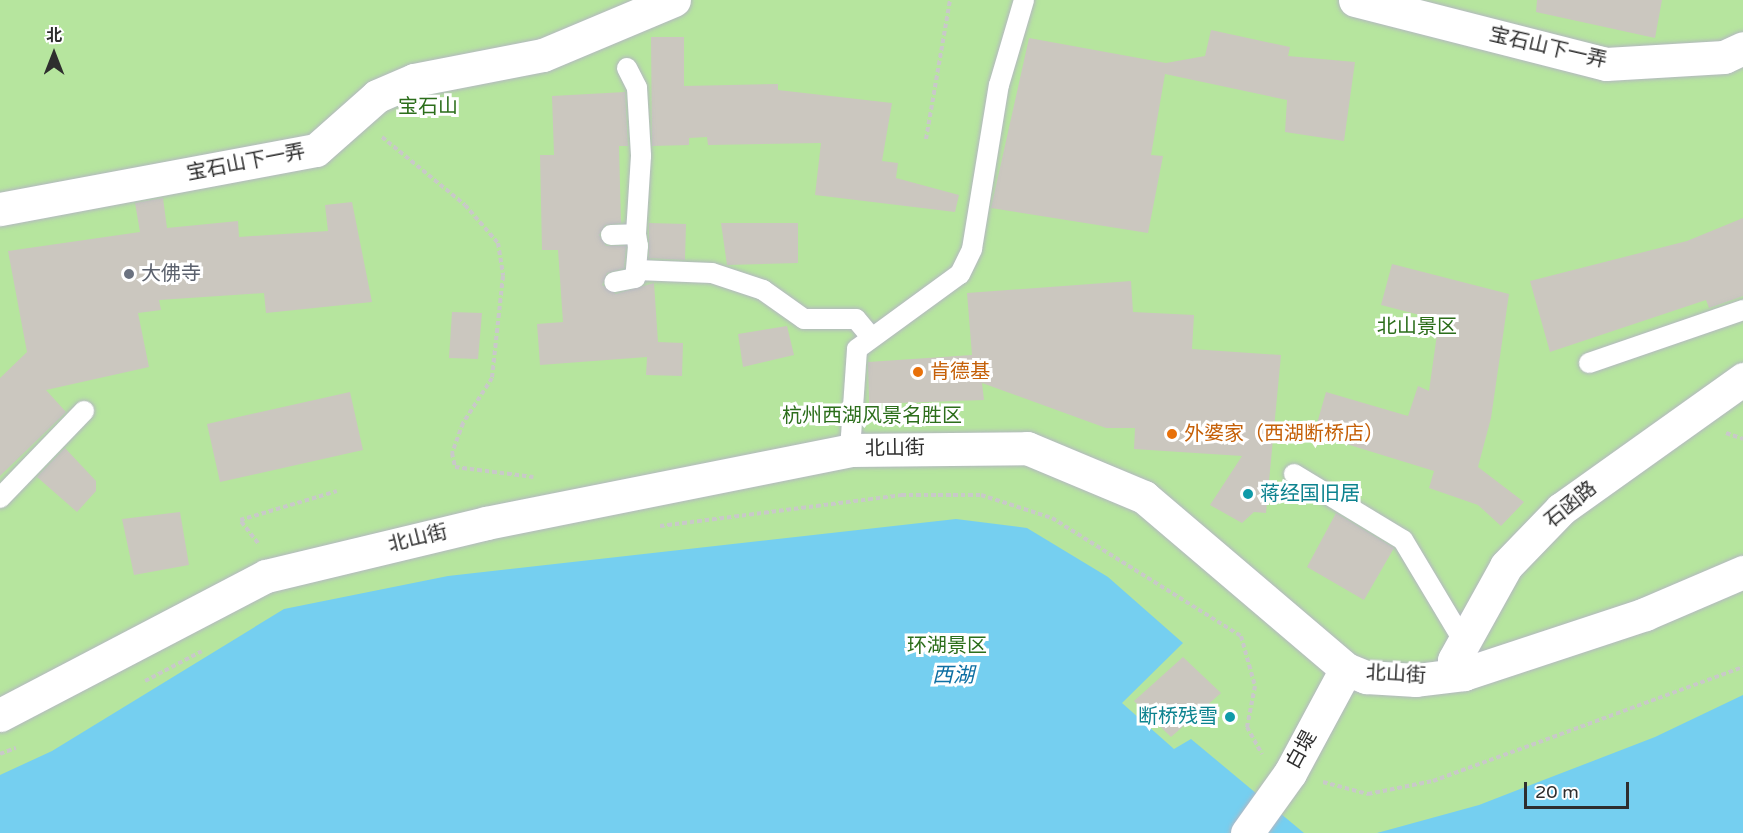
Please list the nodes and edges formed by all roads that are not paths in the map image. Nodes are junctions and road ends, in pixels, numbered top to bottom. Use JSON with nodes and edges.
{"nodes":[{"id":1,"x":674,"y":0,"type":"edge"},
{"id":2,"x":1023,"y":0,"type":"edge"},
{"id":3,"x":1355,"y":0,"type":"edge"},
{"id":4,"x":1743,"y":48,"type":"edge"},
{"id":5,"x":627,"y":68,"type":"dead end"},
{"id":6,"x":0,"y":208,"type":"edge"},
{"id":7,"x":636,"y":234,"type":"junction"},
{"id":8,"x":611,"y":235,"type":"dead end"},
{"id":9,"x":637,"y":270,"type":"junction"},
{"id":10,"x":614,"y":282,"type":"dead end"},
{"id":11,"x":1743,"y":310,"type":"edge"},
{"id":12,"x":871,"y":337,"type":"junction"},
{"id":13,"x":1589,"y":363,"type":"dead end"},
{"id":14,"x":1743,"y":379,"type":"edge"},
{"id":15,"x":84,"y":411,"type":"dead end"},
{"id":16,"x":850,"y":450,"type":"junction"},
{"id":17,"x":1294,"y":474,"type":"dead end"},
{"id":18,"x":0,"y":498,"type":"edge"},
{"id":19,"x":1743,"y":572,"type":"edge"},
{"id":20,"x":1464,"y":642,"type":"junction"},
{"id":21,"x":1346,"y":669,"type":"junction"},
{"id":22,"x":1464,"y":674,"type":"junction"},
{"id":23,"x":0,"y":715,"type":"edge"},
{"id":24,"x":1250,"y":830,"type":"edge"}],
"edges":[{"from":1,"to":6,"type":"main road","name":"宝石山下一弄"},
{"from":2,"to":12,"type":"lane"},
{"from":3,"to":4,"type":"main road","name":"宝石山下一弄"},
{"from":5,"to":7,"type":"lane"},
{"from":7,"to":8,"type":"lane"},
{"from":7,"to":9,"type":"lane"},
{"from":9,"to":10,"type":"lane"},
{"from":9,"to":12,"type":"lane"},
{"from":11,"to":13,"type":"lane"},
{"from":12,"to":16,"type":"lane"},
{"from":14,"to":20,"type":"main road","name":"石函路"},
{"from":15,"to":18,"type":"lane"},
{"from":16,"to":21,"type":"main road","name":"北山街"},
{"from":16,"to":23,"type":"main road","name":"北山街"},
{"from":17,"to":20,"type":"lane"},
{"from":19,"to":22,"type":"main road","name":"北山街"},
{"from":20,"to":22,"type":"main road","name":"石函路"},
{"from":21,"to":22,"type":"main road","name":"北山街"},
{"from":21,"to":24,"type":"main road","name":"白堤"}]}
